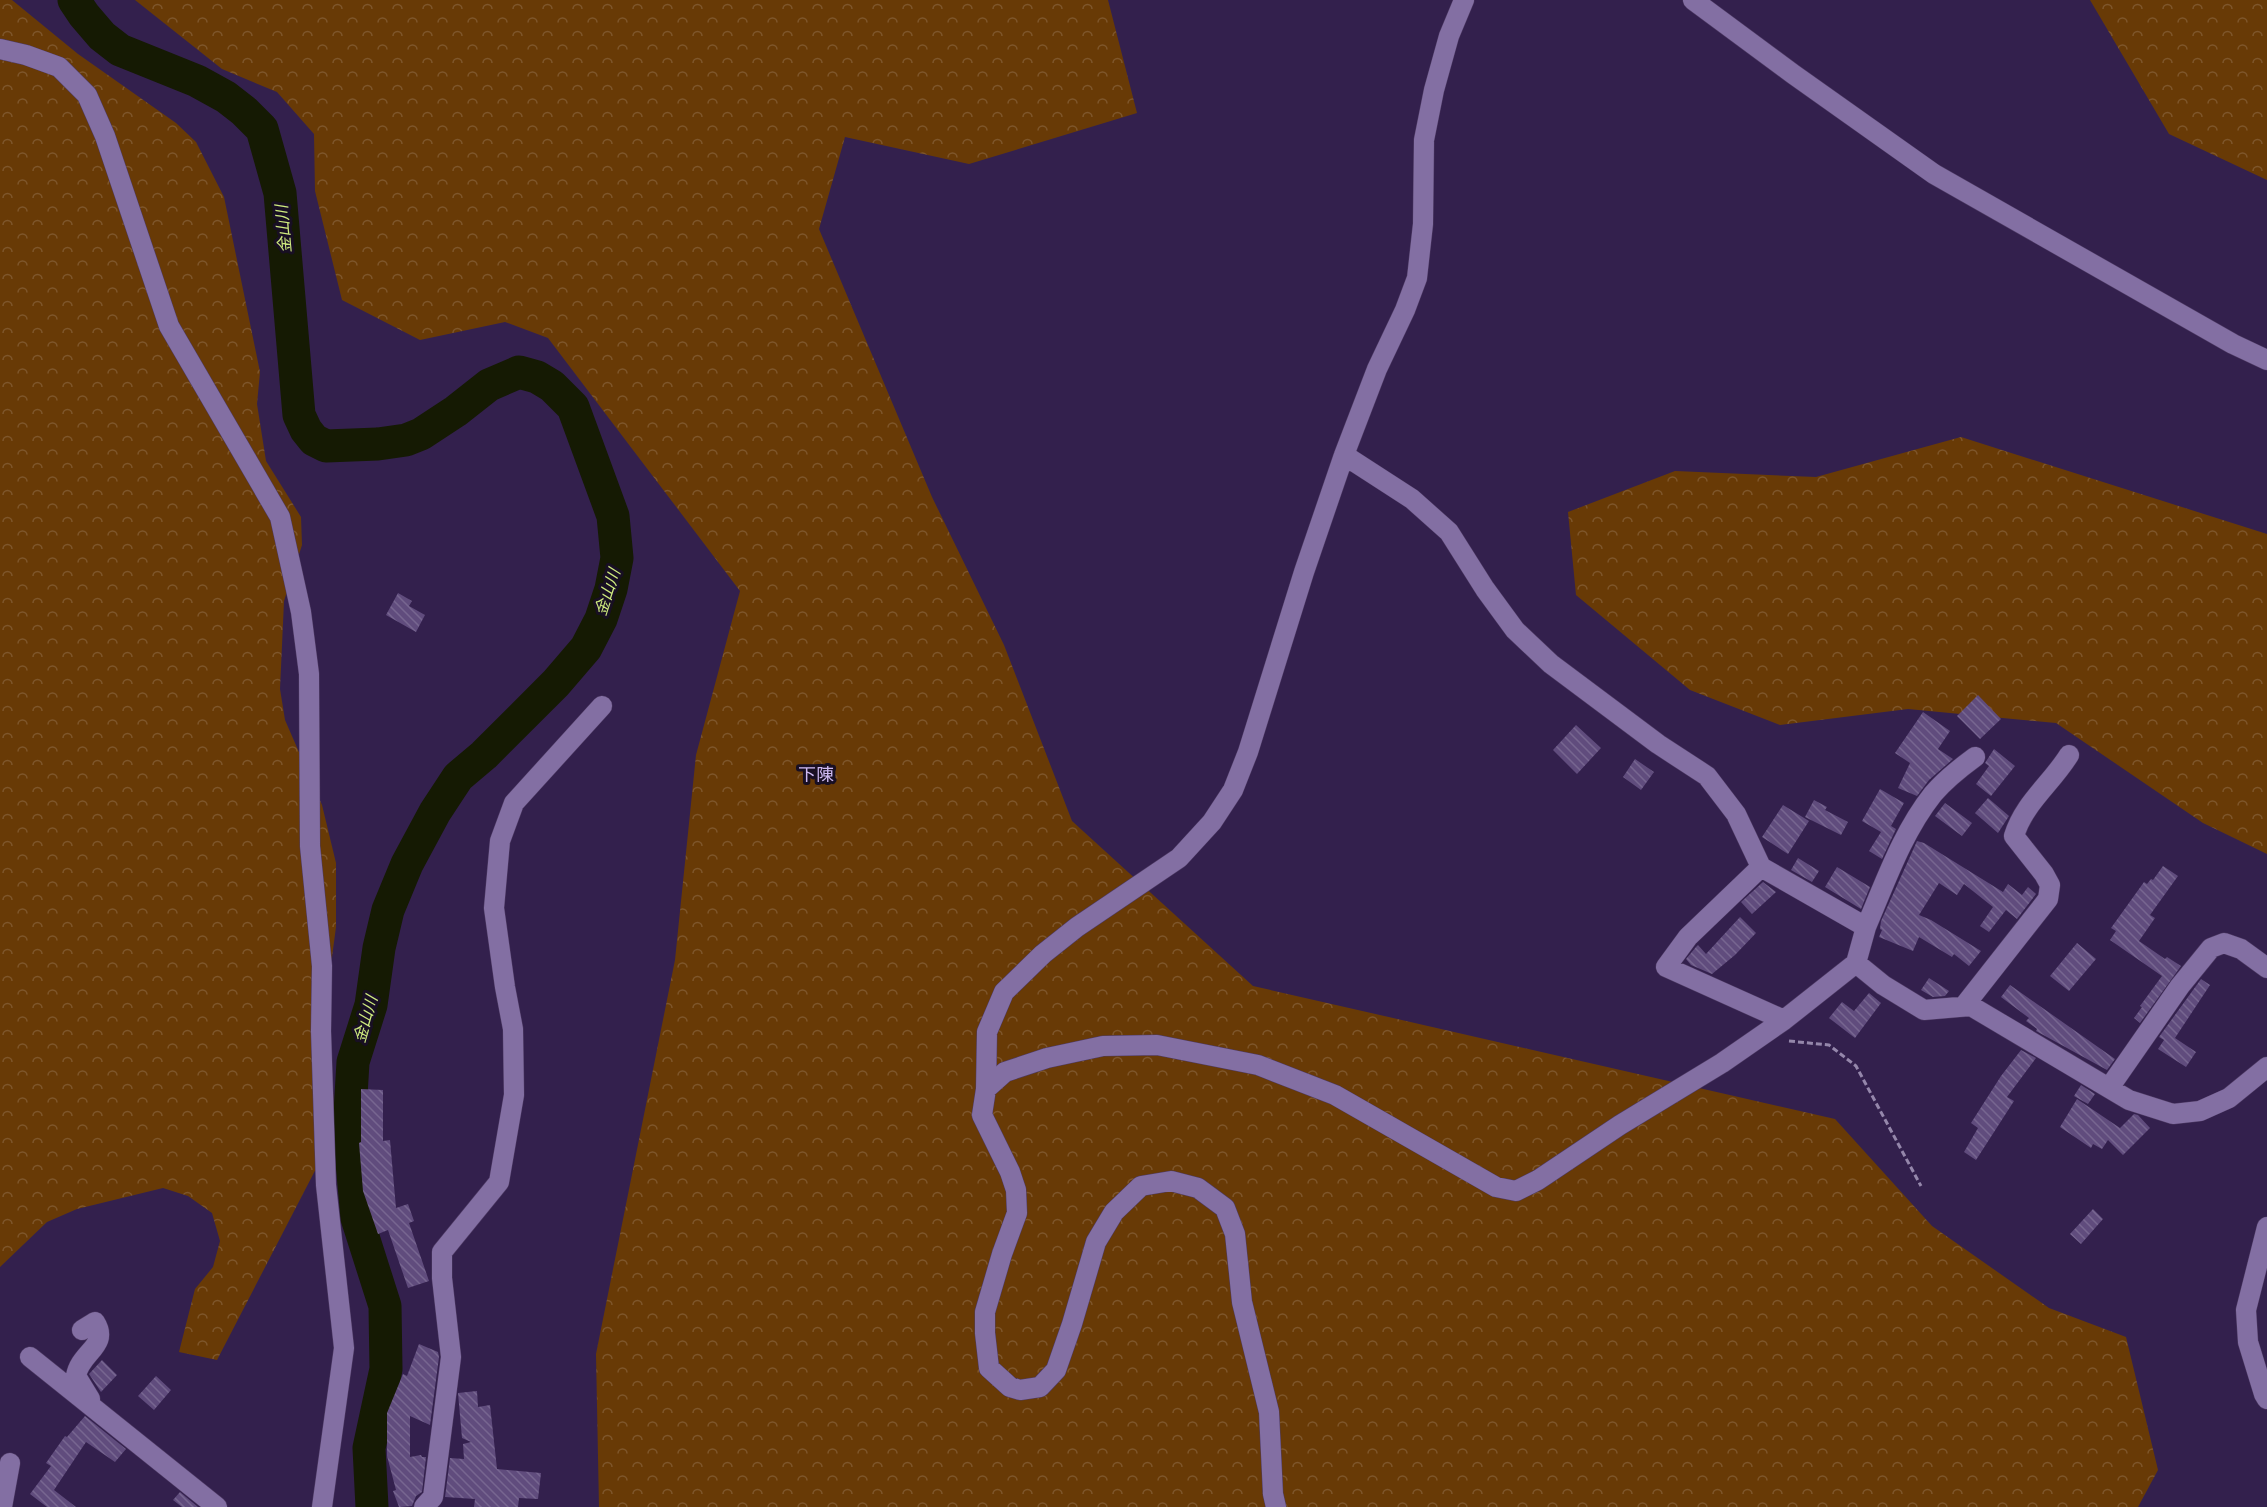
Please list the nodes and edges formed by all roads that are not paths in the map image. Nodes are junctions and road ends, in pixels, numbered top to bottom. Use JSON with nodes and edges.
{"nodes":[{"id":1,"x":1464,"y":0,"type":"edge"},
{"id":2,"x":1693,"y":0,"type":"edge"},
{"id":3,"x":0,"y":49,"type":"edge"},
{"id":4,"x":2267,"y":360,"type":"edge"},
{"id":5,"x":1344,"y":455,"type":"junction"},
{"id":6,"x":602,"y":706,"type":"dead end"},
{"id":7,"x":2069,"y":755,"type":"dead end"},
{"id":8,"x":1975,"y":757,"type":"dead end"},
{"id":9,"x":1761,"y":867,"type":"junction"},
{"id":10,"x":1866,"y":927,"type":"junction"},
{"id":11,"x":1856,"y":963,"type":"junction"},
{"id":12,"x":2267,"y":968,"type":"edge"},
{"id":13,"x":1964,"y":1006,"type":"junction"},
{"id":14,"x":1784,"y":1020,"type":"junction"},
{"id":15,"x":2267,"y":1067,"type":"edge"},
{"id":16,"x":2109,"y":1088,"type":"junction"},
{"id":17,"x":986,"y":1089,"type":"junction"},
{"id":18,"x":2267,"y":1227,"type":"edge"},
{"id":19,"x":82,"y":1330,"type":"dead end"},
{"id":20,"x":30,"y":1357,"type":"dead end"},
{"id":21,"x":2267,"y":1399,"type":"edge"},
{"id":22,"x":95,"y":1409,"type":"junction"},
{"id":23,"x":10,"y":1463,"type":"dead end"},
{"id":24,"x":2,"y":1507,"type":"edge"},
{"id":25,"x":217,"y":1507,"type":"edge"},
{"id":26,"x":322,"y":1507,"type":"edge"},
{"id":27,"x":424,"y":1507,"type":"edge"},
{"id":28,"x":1276,"y":1507,"type":"edge"}],
"edges":[{"from":1,"to":5,"type":"street"},
{"from":2,"to":4,"type":"street"},
{"from":3,"to":26,"type":"street"},
{"from":5,"to":9,"type":"street"},
{"from":5,"to":17,"type":"street"},
{"from":6,"to":27,"type":"street"},
{"from":7,"to":13,"type":"street"},
{"from":8,"to":10,"type":"street"},
{"from":9,"to":10,"type":"street"},
{"from":9,"to":14,"type":"street"},
{"from":10,"to":11,"type":"street"},
{"from":11,"to":13,"type":"street"},
{"from":11,"to":14,"type":"street"},
{"from":12,"to":16,"type":"street"},
{"from":13,"to":16,"type":"street"},
{"from":14,"to":17,"type":"street"},
{"from":15,"to":16,"type":"street"},
{"from":17,"to":28,"type":"street"},
{"from":18,"to":21,"type":"street"},
{"from":19,"to":22,"type":"street"},
{"from":20,"to":22,"type":"street"},
{"from":22,"to":25,"type":"street"},
{"from":23,"to":24,"type":"street"}]}
